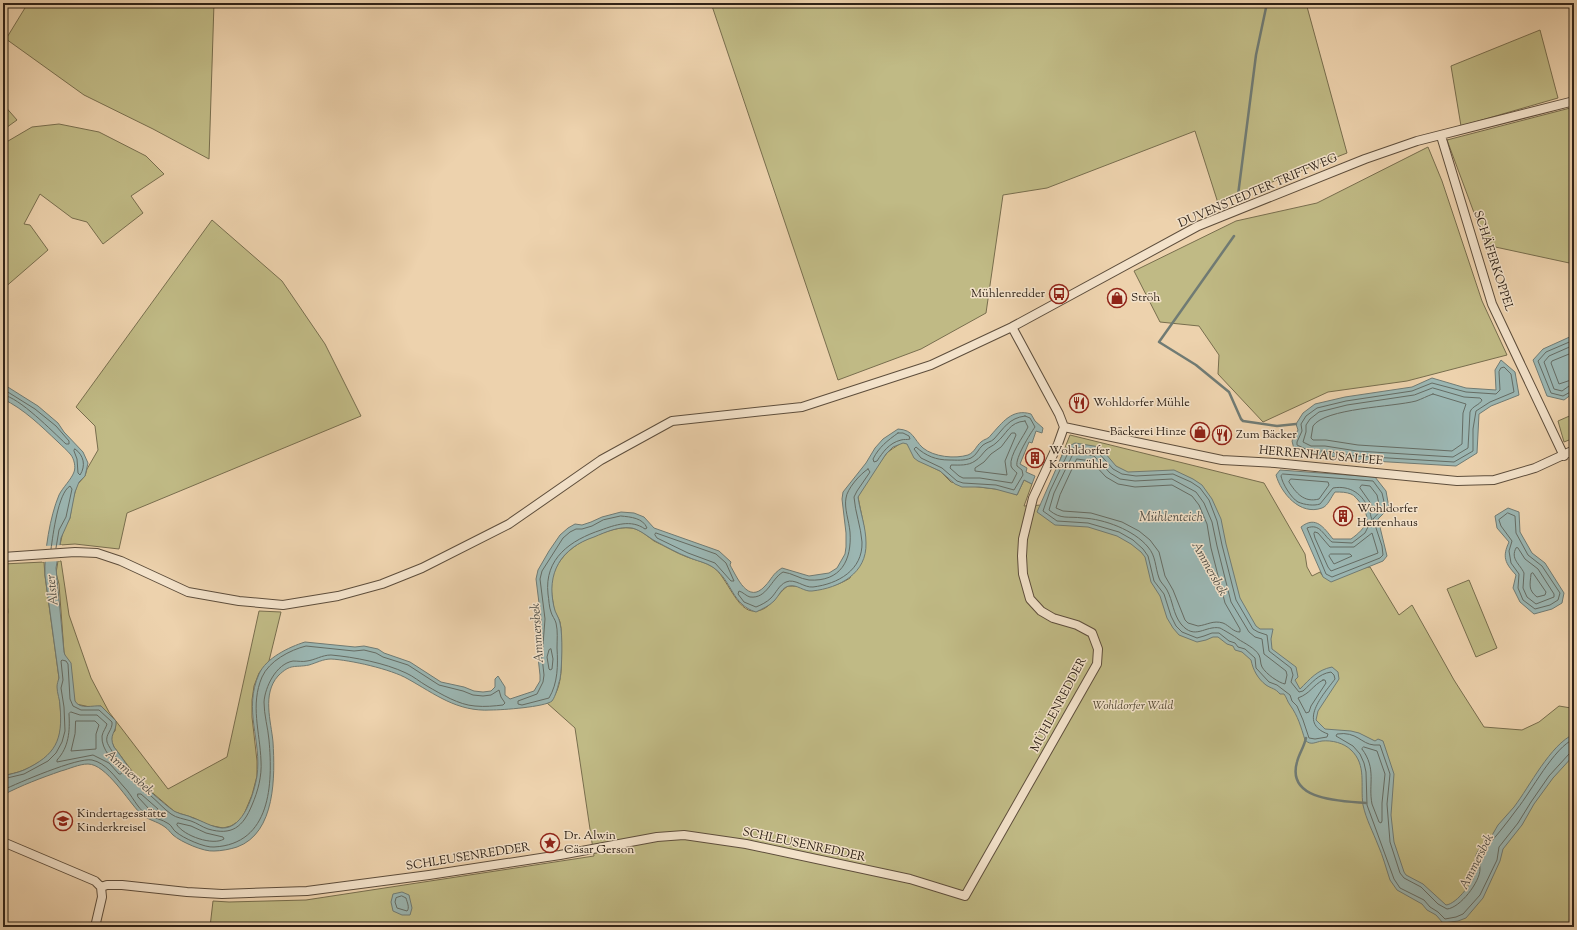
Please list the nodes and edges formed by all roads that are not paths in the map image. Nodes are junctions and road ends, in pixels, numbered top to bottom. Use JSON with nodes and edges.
{"nodes":[{"id":1,"x":1574,"y":101,"type":"edge"},
{"id":2,"x":1441,"y":136,"type":"junction"},
{"id":3,"x":1012,"y":327,"type":"junction"},
{"id":4,"x":1064,"y":427,"type":"junction"},
{"id":5,"x":1574,"y":450,"type":"edge"},
{"id":6,"x":1564,"y":456,"type":"junction"},
{"id":7,"x":3,"y":557,"type":"edge"},
{"id":8,"x":3,"y":842,"type":"edge"},
{"id":9,"x":101,"y":888,"type":"junction"},
{"id":10,"x":965,"y":896,"type":"joint"},
{"id":11,"x":94,"y":927,"type":"edge"}],
"edges":[{"from":1,"to":2,"type":"street","name":"DUVENSTEDTER TRIFTWEG"},
{"from":2,"to":3,"type":"street","name":"DUVENSTEDTER TRIFTWEG"},
{"from":2,"to":6,"type":"street","name":"SCHÄFERKOPPEL"},
{"from":3,"to":4,"type":"street"},
{"from":3,"to":7,"type":"street","name":"DUVENSTEDTER TRIFTWEG"},
{"from":4,"to":6,"type":"street","name":"HERRENHAUSALLEE"},
{"from":4,"to":10,"type":"street","name":"MÜHLENREDDER"},
{"from":5,"to":6,"type":"street","name":"HERRENHAUSALLEE"},
{"from":8,"to":9,"type":"street"},
{"from":9,"to":10,"type":"street","name":"SCHLEUSENREDDER"},
{"from":9,"to":11,"type":"street"}]}
